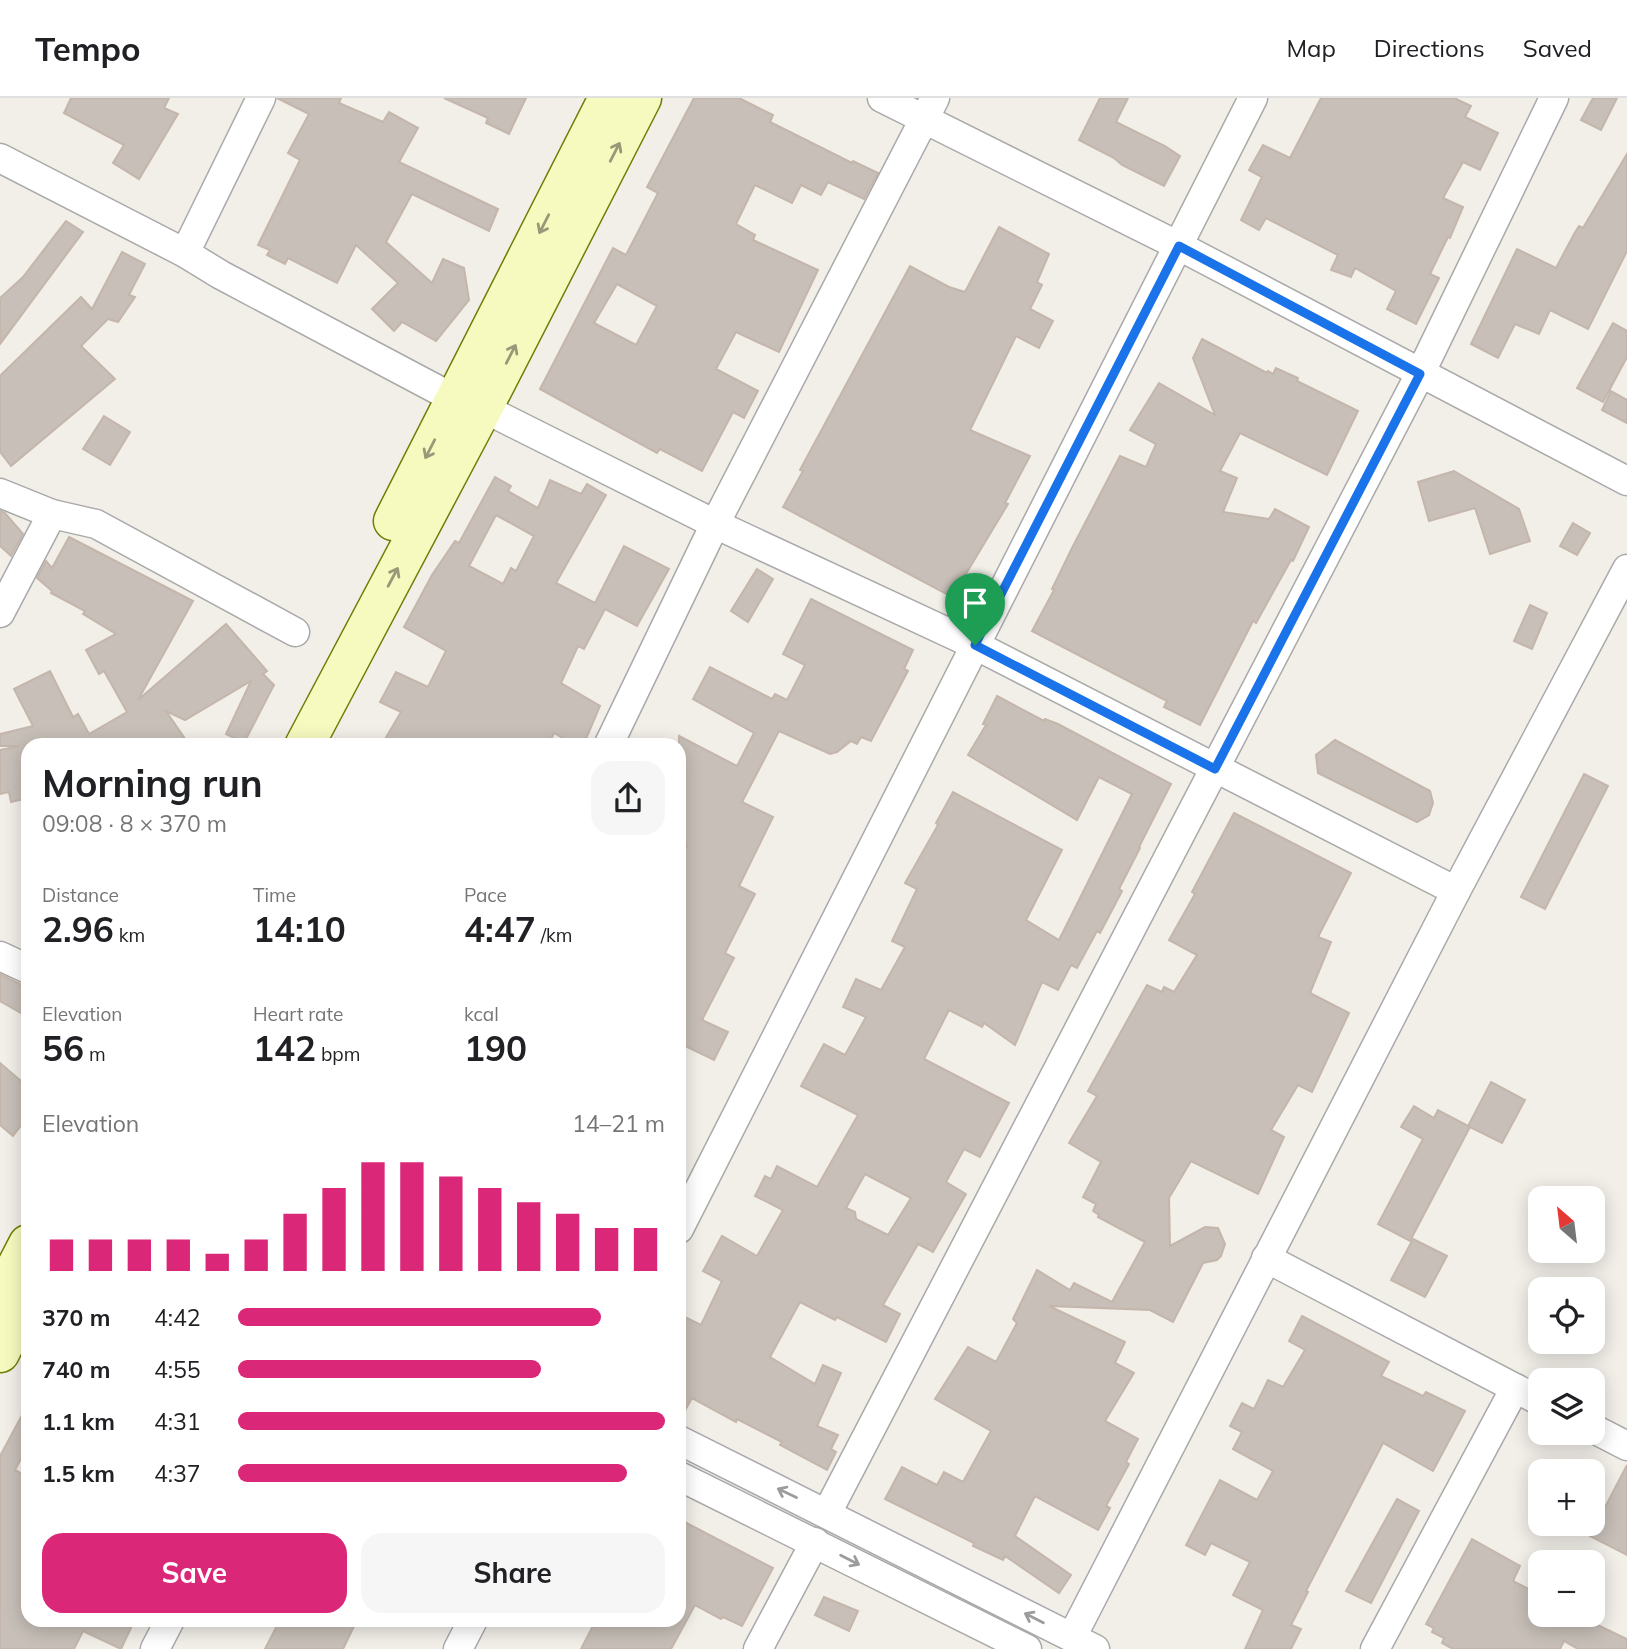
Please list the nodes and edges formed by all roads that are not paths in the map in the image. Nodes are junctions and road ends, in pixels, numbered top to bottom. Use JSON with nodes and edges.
{"nodes":[{"id":1,"x":261,"y":98,"type":"edge"},
{"id":2,"x":608,"y":98,"type":"edge"},
{"id":3,"x":642,"y":98,"type":"edge"},
{"id":4,"x":882,"y":98,"type":"edge"},
{"id":5,"x":1254,"y":98,"type":"edge"},
{"id":6,"x":1554,"y":98,"type":"edge"},
{"id":7,"x":929,"y":109,"type":"edge"},
{"id":8,"x":0,"y":158,"type":"edge"},
{"id":9,"x":1179,"y":246,"type":"junction"},
{"id":10,"x":185,"y":253,"type":"junction"},
{"id":11,"x":1420,"y":374,"type":"junction"},
{"id":12,"x":469,"y":403,"type":"junction"},
{"id":13,"x":1627,"y":481,"type":"edge"},
{"id":14,"x":0,"y":493,"type":"edge"},
{"id":15,"x":52,"y":514,"type":"junction"},
{"id":16,"x":715,"y":524,"type":"junction"},
{"id":17,"x":1627,"y":569,"type":"edge"},
{"id":18,"x":0,"y":614,"type":"edge"},
{"id":19,"x":295,"y":632,"type":"dead end"},
{"id":20,"x":975,"y":645,"type":"junction"},
{"id":21,"x":283,"y":738,"type":"edge"},
{"id":22,"x":308,"y":738,"type":"edge"},
{"id":23,"x":612,"y":738,"type":"edge"},
{"id":24,"x":1215,"y":769,"type":"junction"},
{"id":25,"x":1456,"y":891,"type":"junction"},
{"id":26,"x":0,"y":956,"type":"edge"},
{"id":27,"x":21,"y":966,"type":"edge"},
{"id":28,"x":686,"y":1215,"type":"edge"},
{"id":29,"x":21,"y":1258,"type":"edge"},
{"id":30,"x":1266,"y":1258,"type":"junction"},
{"id":31,"x":0,"y":1298,"type":"edge"},
{"id":32,"x":21,"y":1310,"type":"edge"},
{"id":33,"x":0,"y":1353,"type":"edge"},
{"id":34,"x":1528,"y":1395,"type":"edge"},
{"id":35,"x":1605,"y":1435,"type":"edge"},
{"id":36,"x":686,"y":1443,"type":"edge"},
{"id":37,"x":1627,"y":1446,"type":"edge"},
{"id":38,"x":686,"y":1479,"type":"edge"},
{"id":39,"x":827,"y":1513,"type":"junction"},
{"id":40,"x":814,"y":1542,"type":"junction"},
{"id":41,"x":166,"y":1627,"type":"edge"},
{"id":42,"x":469,"y":1627,"type":"edge"},
{"id":43,"x":1084,"y":1643,"type":"edge"},
{"id":44,"x":155,"y":1649,"type":"edge"},
{"id":45,"x":458,"y":1649,"type":"edge"},
{"id":46,"x":758,"y":1649,"type":"edge"},
{"id":47,"x":1027,"y":1649,"type":"edge"},
{"id":48,"x":1375,"y":1649,"type":"edge"}],
"edges":[{"from":1,"to":10,"type":"street"},
{"from":2,"to":12,"type":"street","one_way":true},
{"from":12,"to":3,"type":"street","one_way":true},
{"from":4,"to":7,"type":"street"},
{"from":5,"to":9,"type":"street"},
{"from":6,"to":11,"type":"street"},
{"from":7,"to":9,"type":"street"},
{"from":7,"to":16,"type":"street"},
{"from":8,"to":10,"type":"street"},
{"from":9,"to":11,"type":"street"},
{"from":9,"to":20,"type":"street"},
{"from":10,"to":12,"type":"street"},
{"from":11,"to":13,"type":"street"},
{"from":11,"to":24,"type":"street"},
{"from":12,"to":16,"type":"street"},
{"from":12,"to":21,"type":"street","one_way":true},
{"from":22,"to":12,"type":"street","one_way":true},
{"from":14,"to":15,"type":"street"},
{"from":15,"to":18,"type":"street"},
{"from":15,"to":19,"type":"street"},
{"from":16,"to":20,"type":"street"},
{"from":16,"to":23,"type":"street"},
{"from":17,"to":25,"type":"street"},
{"from":20,"to":24,"type":"street"},
{"from":20,"to":28,"type":"street"},
{"from":24,"to":25,"type":"street"},
{"from":24,"to":39,"type":"street"},
{"from":25,"to":30,"type":"street"},
{"from":26,"to":27,"type":"street"},
{"from":29,"to":31,"type":"street"},
{"from":30,"to":34,"type":"street"},
{"from":30,"to":43,"type":"street"},
{"from":32,"to":33,"type":"street"},
{"from":34,"to":48,"type":"street"},
{"from":35,"to":37,"type":"street"},
{"from":39,"to":36,"type":"street","one_way":true},
{"from":38,"to":40,"type":"street"},
{"from":43,"to":39,"type":"street","one_way":true},
{"from":40,"to":46,"type":"street"},
{"from":40,"to":47,"type":"street","one_way":true},
{"from":41,"to":44,"type":"street"},
{"from":42,"to":45,"type":"street"}]}
